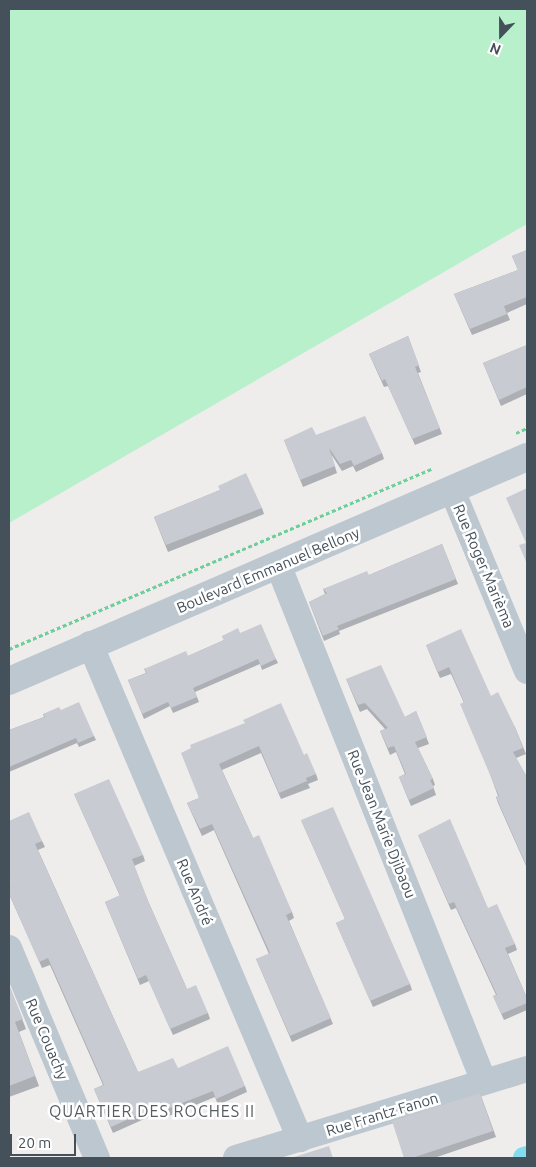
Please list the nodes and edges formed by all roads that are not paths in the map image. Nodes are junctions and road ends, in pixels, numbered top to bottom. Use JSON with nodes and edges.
{"nodes":[{"id":1,"x":527,"y":458,"type":"edge"},
{"id":2,"x":452,"y":490,"type":"junction"},
{"id":3,"x":279,"y":567,"type":"junction"},
{"id":4,"x":90,"y":644,"type":"junction"},
{"id":5,"x":527,"y":671,"type":"edge"},
{"id":6,"x":9,"y":681,"type":"edge"},
{"id":7,"x":9,"y":948,"type":"edge"},
{"id":8,"x":527,"y":1069,"type":"edge"},
{"id":9,"x":484,"y":1082,"type":"junction"},
{"id":10,"x":300,"y":1139,"type":"junction"},
{"id":11,"x":98,"y":1158,"type":"edge"},
{"id":12,"x":236,"y":1158,"type":"edge"}],
"edges":[{"from":1,"to":2,"type":"street","name":"Boulevard Emmanuel Bellony"},
{"from":2,"to":3,"type":"street","name":"Boulevard Emmanuel Bellony"},
{"from":2,"to":5,"type":"street","name":"Rue Roger Marièma"},
{"from":3,"to":4,"type":"street","name":"Boulevard Emmanuel Bellony"},
{"from":3,"to":9,"type":"street","name":"Rue Jean Marie Djibaou"},
{"from":4,"to":6,"type":"street","name":"Boulevard Emmanuel Bellony"},
{"from":4,"to":10,"type":"street","name":"Rue André"},
{"from":7,"to":11,"type":"street","name":"Rue Couachy"},
{"from":8,"to":9,"type":"street","name":"Rue Frantz Fanon"},
{"from":9,"to":10,"type":"street","name":"Rue Frantz Fanon"},
{"from":10,"to":12,"type":"street","name":"Rue Frantz Fanon"}]}
